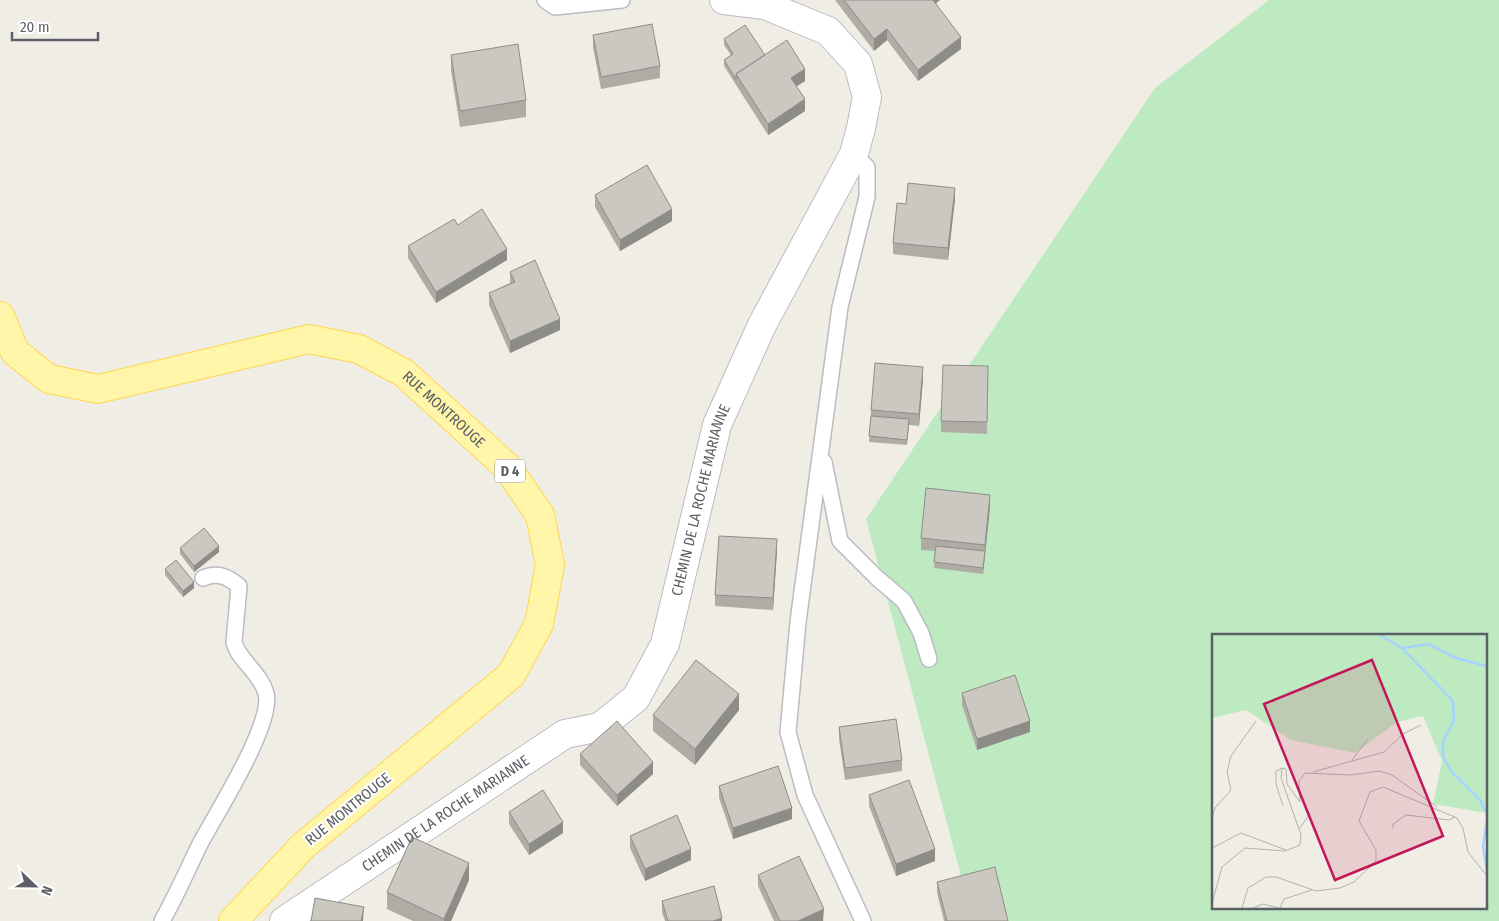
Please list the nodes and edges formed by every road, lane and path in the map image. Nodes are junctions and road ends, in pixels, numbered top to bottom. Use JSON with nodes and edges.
{"nodes":[{"id":1,"x":545,"y":0,"type":"edge"},
{"id":2,"x":622,"y":0,"type":"edge"},
{"id":3,"x":724,"y":0,"type":"edge"},
{"id":4,"x":854,"y":154,"type":"junction"},
{"id":5,"x":0,"y":316,"type":"edge"},
{"id":6,"x":821,"y":448,"type":"junction"},
{"id":7,"x":203,"y":578,"type":"dead end"},
{"id":8,"x":929,"y":659,"type":"dead end"},
{"id":9,"x":162,"y":921,"type":"edge"},
{"id":10,"x":233,"y":921,"type":"edge"},
{"id":11,"x":284,"y":921,"type":"edge"},
{"id":12,"x":863,"y":921,"type":"edge"}],
"edges":[{"from":1,"to":2,"type":"lane"},
{"from":3,"to":4,"type":"street","name":"CHEMIN DE LA ROCHE MARIANNE"},
{"from":4,"to":6,"type":"lane"},
{"from":4,"to":11,"type":"street","name":"CHEMIN DE LA ROCHE MARIANNE"},
{"from":5,"to":10,"type":"main road","name":"RUE MONTROUGE","number":"D 4"},
{"from":6,"to":8,"type":"lane"},
{"from":6,"to":12,"type":"lane"},
{"from":7,"to":9,"type":"lane"}]}
